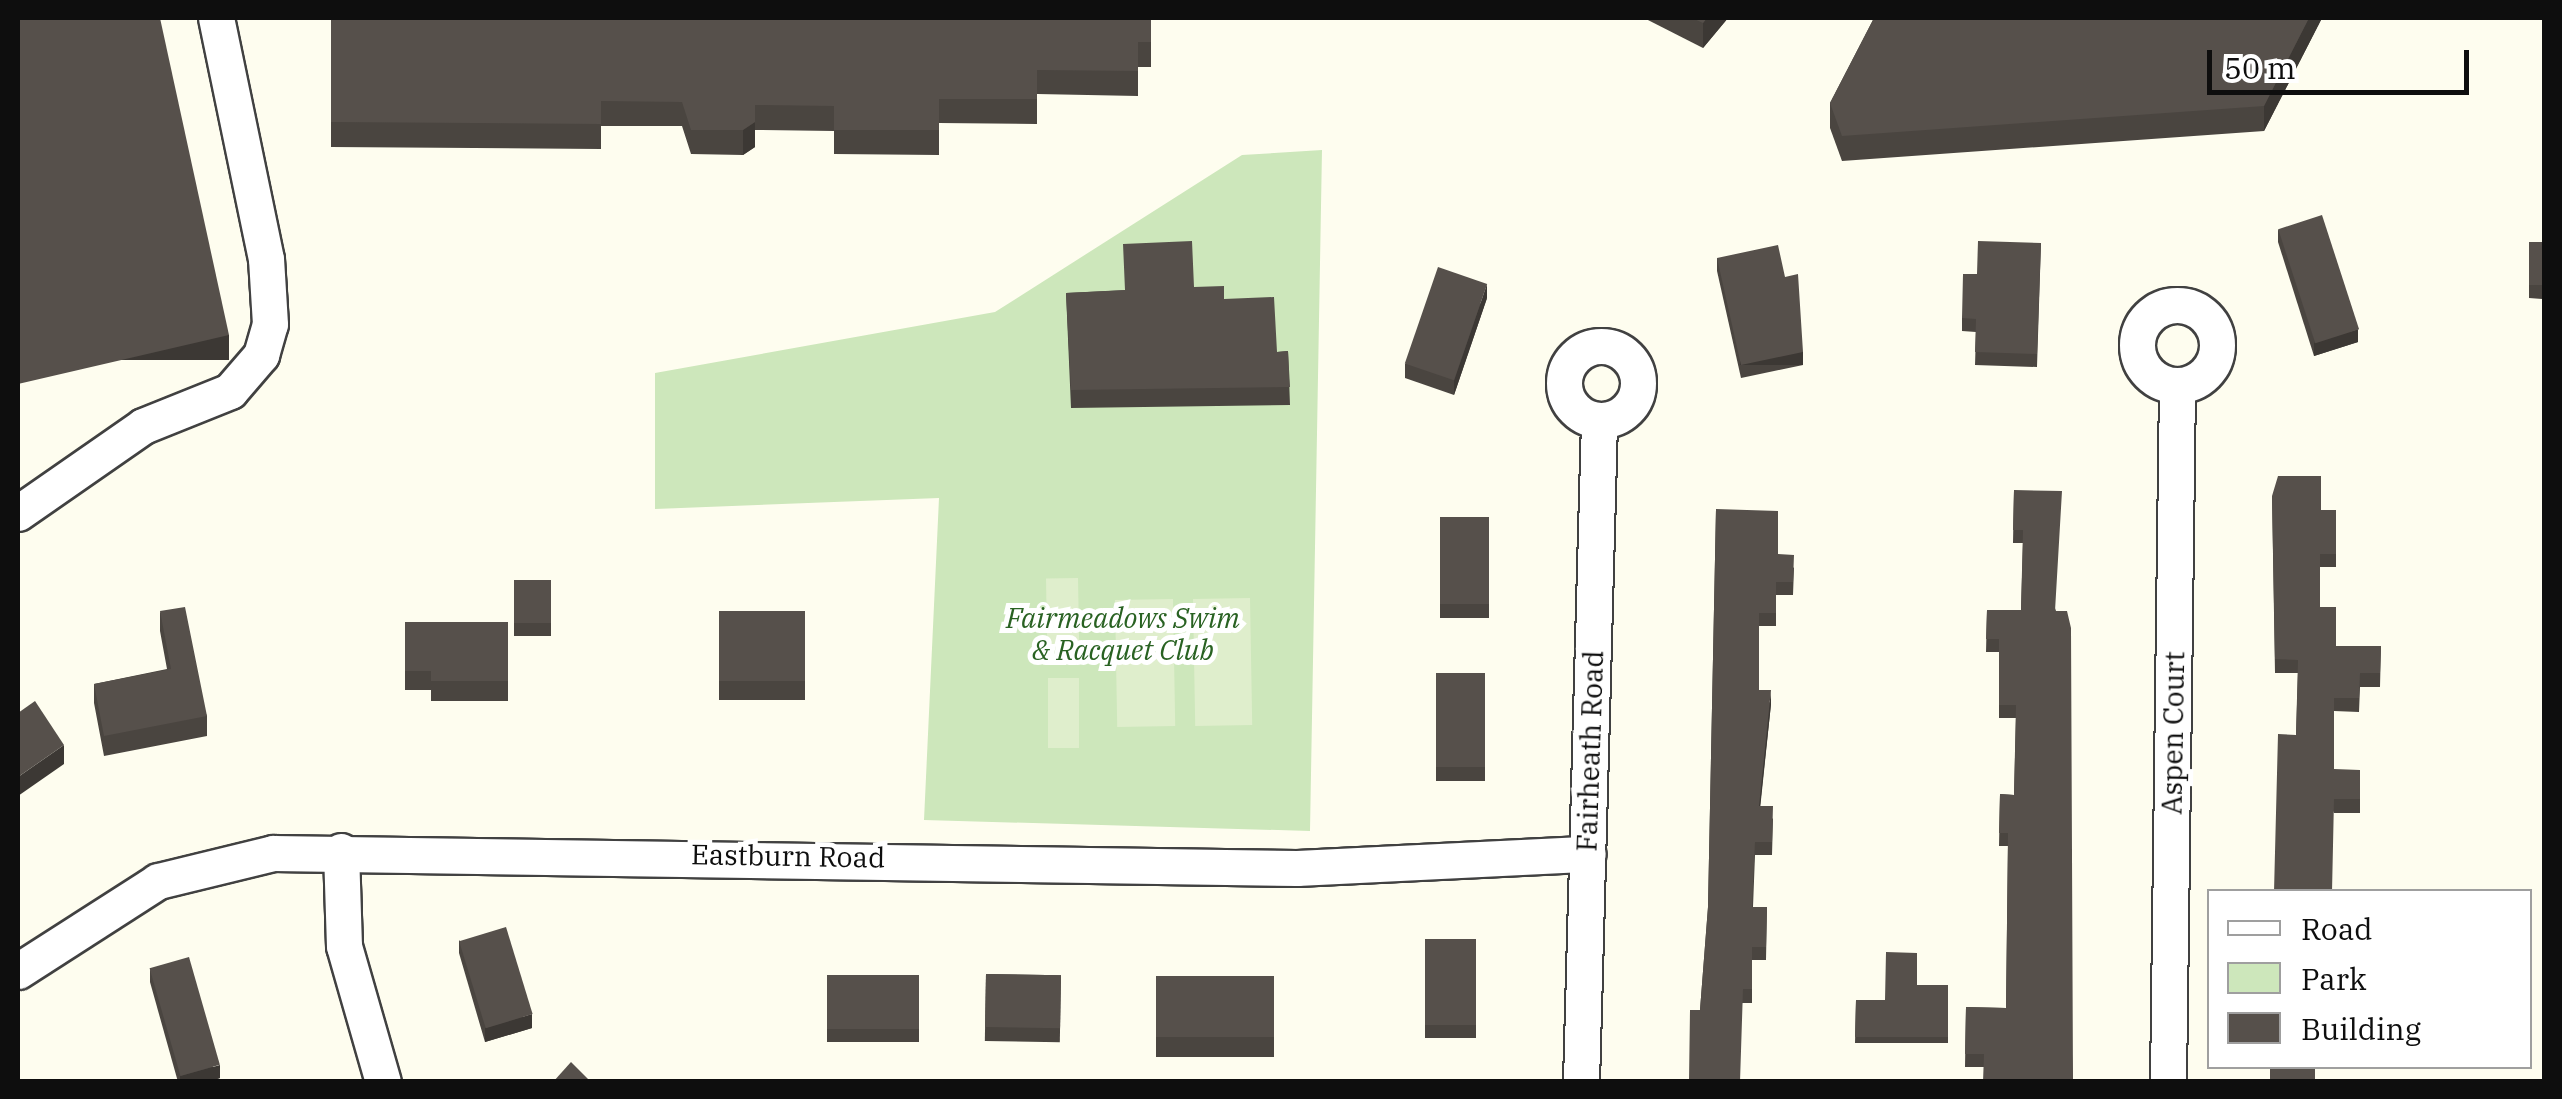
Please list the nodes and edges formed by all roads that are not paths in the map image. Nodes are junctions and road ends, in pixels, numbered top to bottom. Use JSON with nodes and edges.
{"nodes":[{"id":1,"x":216,"y":18,"type":"edge"},
{"id":2,"x":2177,"y":385,"type":"dead end"},
{"id":3,"x":1600,"y":420,"type":"dead end"},
{"id":4,"x":18,"y":513,"type":"edge"},
{"id":5,"x":341,"y":851,"type":"junction"},
{"id":6,"x":1588,"y":854,"type":"junction"},
{"id":7,"x":18,"y":971,"type":"edge"},
{"id":8,"x":382,"y":1082,"type":"edge"},
{"id":9,"x":1581,"y":1082,"type":"edge"},
{"id":10,"x":2168,"y":1082,"type":"edge"}],
"edges":[{"from":1,"to":4,"type":"street"},
{"from":2,"to":10,"type":"street","name":"Aspen Court"},
{"from":3,"to":6,"type":"street","name":"Fairheath Road"},
{"from":5,"to":6,"type":"street","name":"Eastburn Road"},
{"from":5,"to":7,"type":"street","name":"Eastburn Road"},
{"from":5,"to":8,"type":"street"},
{"from":6,"to":9,"type":"street","name":"Fairheath Road"}]}
